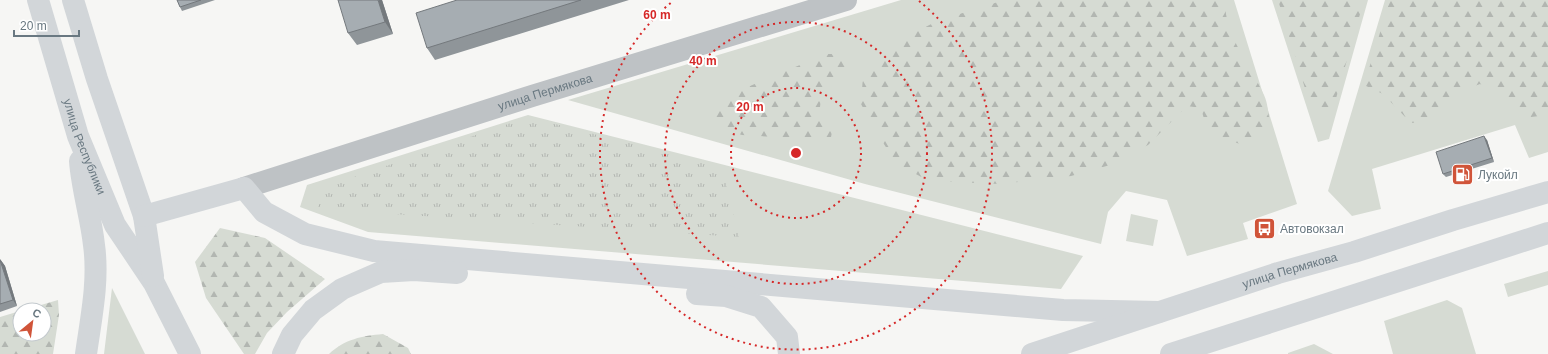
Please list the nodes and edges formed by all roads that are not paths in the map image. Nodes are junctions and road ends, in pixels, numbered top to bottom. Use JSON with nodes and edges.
{"nodes":[{"id":1,"x":38,"y":0,"type":"edge"},
{"id":2,"x":73,"y":0,"type":"edge"},
{"id":3,"x":842,"y":1,"type":"edge"},
{"id":4,"x":78,"y":136,"type":"junction"},
{"id":5,"x":244,"y":188,"type":"junction"},
{"id":6,"x":1548,"y":192,"type":"edge"},
{"id":7,"x":144,"y":216,"type":"junction"},
{"id":8,"x":1548,"y":233,"type":"edge"},
{"id":9,"x":154,"y":283,"type":"junction"},
{"id":10,"x":1160,"y":312,"type":"junction"},
{"id":11,"x":86,"y":354,"type":"edge"},
{"id":12,"x":190,"y":354,"type":"edge"},
{"id":13,"x":283,"y":354,"type":"edge"},
{"id":14,"x":789,"y":354,"type":"edge"},
{"id":15,"x":1032,"y":354,"type":"edge"},
{"id":16,"x":1171,"y":354,"type":"edge"}],
"edges":[{"from":1,"to":4,"type":"main road","name":"улица Республики"},
{"from":2,"to":7,"type":"main road","name":"улица Республики"},
{"from":3,"to":5,"type":"street","name":"улица Пермякова"},
{"from":4,"to":9,"type":"main road","name":"улица Республики"},
{"from":4,"to":11,"type":"main road"},
{"from":5,"to":7,"type":"main road"},
{"from":5,"to":10,"type":"main road"},
{"from":6,"to":10,"type":"main road","name":"улица Пермякова"},
{"from":7,"to":9,"type":"main road","name":"улица Республики"},
{"from":8,"to":16,"type":"main road"},
{"from":9,"to":12,"type":"main road","name":"улица Республики"},
{"from":10,"to":15,"type":"main road","name":"улица Пермякова"},
{"from":13,"to":14,"type":"main road"}]}
